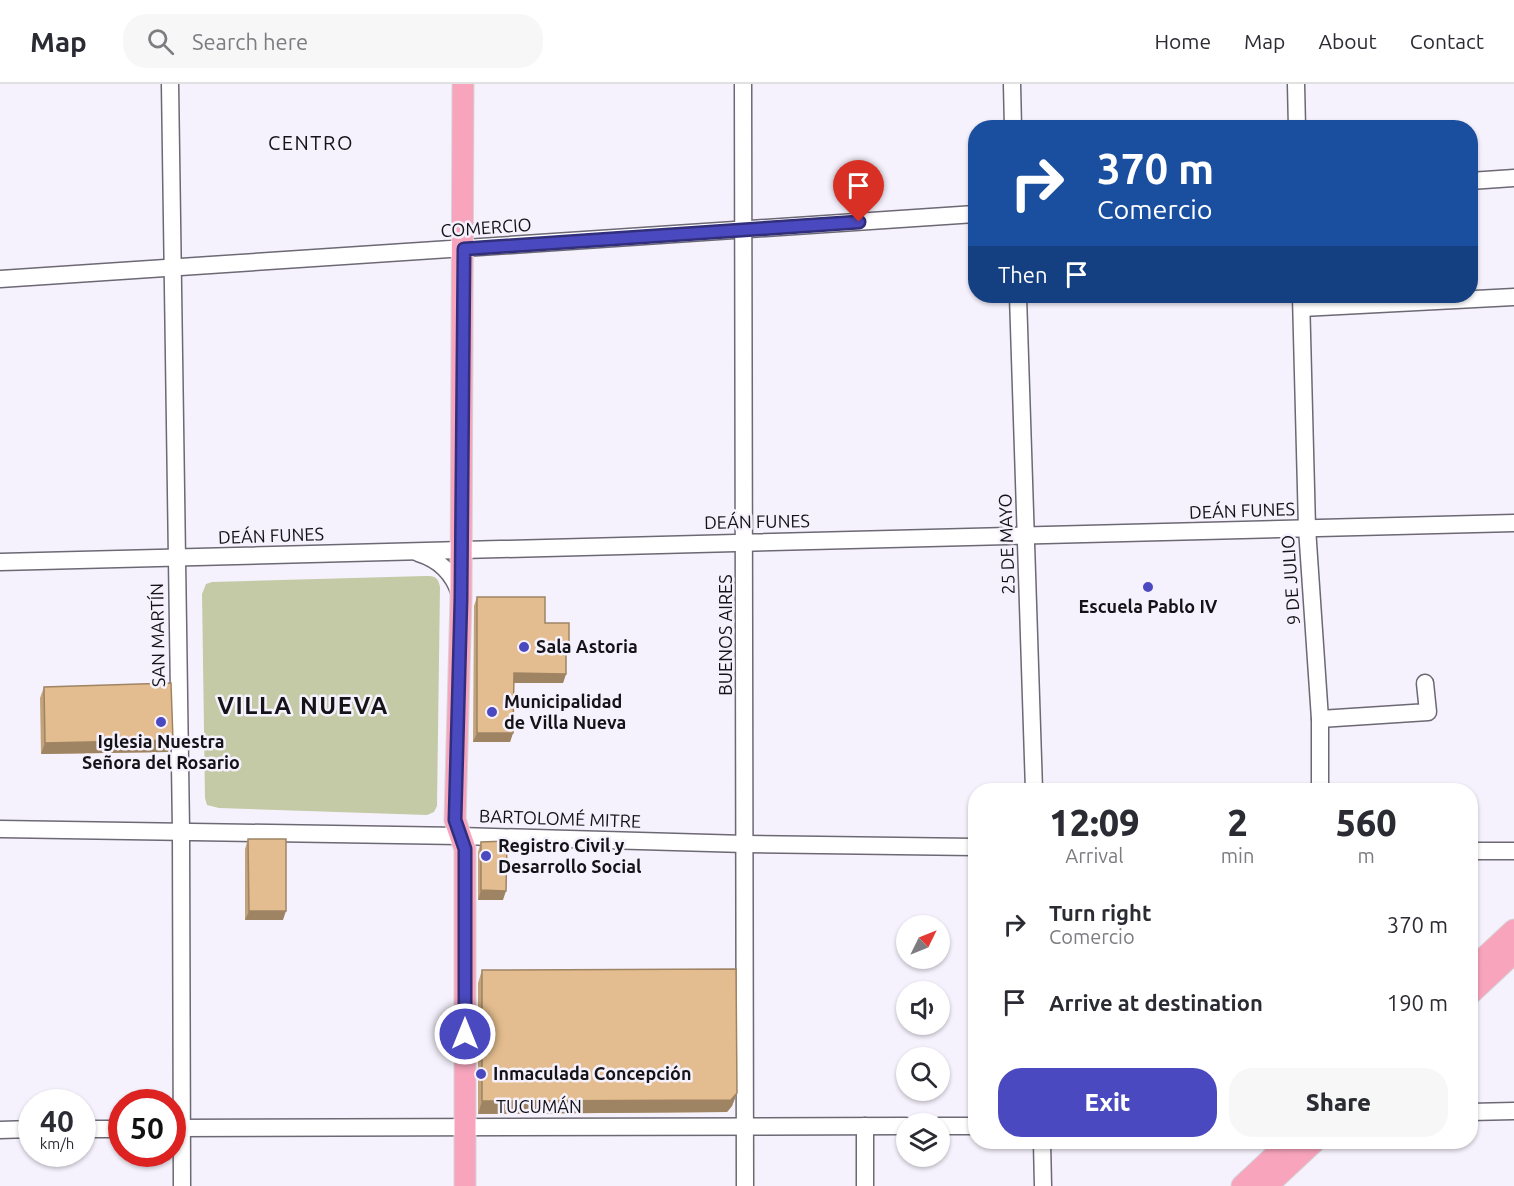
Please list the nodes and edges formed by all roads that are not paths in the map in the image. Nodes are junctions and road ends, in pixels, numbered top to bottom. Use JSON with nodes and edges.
{"nodes":[{"id":1,"x":171,"y":84,"type":"edge"},
{"id":2,"x":463,"y":84,"type":"edge"},
{"id":3,"x":743,"y":84,"type":"edge"},
{"id":4,"x":1012,"y":84,"type":"edge"},
{"id":5,"x":1296,"y":84,"type":"edge"},
{"id":6,"x":1013,"y":120,"type":"edge"},
{"id":7,"x":1297,"y":120,"type":"edge"},
{"id":8,"x":1514,"y":178,"type":"edge"},
{"id":9,"x":1478,"y":180,"type":"edge"},
{"id":10,"x":968,"y":214,"type":"edge"},
{"id":11,"x":743,"y":230,"type":"junction"},
{"id":12,"x":464,"y":249,"type":"junction"},
{"id":13,"x":172,"y":268,"type":"junction"},
{"id":14,"x":0,"y":279,"type":"edge"},
{"id":15,"x":1514,"y":297,"type":"edge"},
{"id":16,"x":1478,"y":298,"type":"edge"},
{"id":17,"x":1018,"y":303,"type":"edge"},
{"id":18,"x":1301,"y":303,"type":"edge"},
{"id":19,"x":1514,"y":523,"type":"edge"},
{"id":20,"x":1307,"y":528,"type":"junction"},
{"id":21,"x":1026,"y":537,"type":"junction"},
{"id":22,"x":745,"y":542,"type":"junction"},
{"id":23,"x":462,"y":550,"type":"junction"},
{"id":24,"x":413,"y":551,"type":"junction"},
{"id":25,"x":177,"y":558,"type":"junction"},
{"id":26,"x":0,"y":562,"type":"edge"},
{"id":27,"x":461,"y":598,"type":"junction"},
{"id":28,"x":1425,"y":683,"type":"dead end"},
{"id":29,"x":1320,"y":719,"type":"junction"},
{"id":30,"x":1034,"y":783,"type":"edge"},
{"id":31,"x":1320,"y":783,"type":"edge"},
{"id":32,"x":0,"y":829,"type":"edge"},
{"id":33,"x":181,"y":831,"type":"junction"},
{"id":34,"x":460,"y":836,"type":"junction"},
{"id":35,"x":745,"y":844,"type":"junction"},
{"id":36,"x":968,"y":847,"type":"edge"},
{"id":37,"x":1514,"y":851,"type":"edge"},
{"id":38,"x":1478,"y":852,"type":"edge"},
{"id":39,"x":1514,"y":930,"type":"edge"},
{"id":40,"x":1514,"y":953,"type":"edge"},
{"id":41,"x":1478,"y":964,"type":"edge"},
{"id":42,"x":1478,"y":987,"type":"edge"},
{"id":43,"x":178,"y":1089,"type":"edge"},
{"id":44,"x":1514,"y":1111,"type":"edge"},
{"id":45,"x":1478,"y":1112,"type":"edge"},
{"id":46,"x":466,"y":1126,"type":"junction"},
{"id":47,"x":865,"y":1126,"type":"junction"},
{"id":48,"x":896,"y":1126,"type":"edge"},
{"id":49,"x":950,"y":1126,"type":"edge"},
{"id":50,"x":968,"y":1126,"type":"edge"},
{"id":51,"x":746,"y":1127,"type":"junction"},
{"id":52,"x":186,"y":1128,"type":"edge"},
{"id":53,"x":18,"y":1129,"type":"edge"},
{"id":54,"x":0,"y":1130,"type":"edge"},
{"id":55,"x":1042,"y":1149,"type":"edge"},
{"id":56,"x":1282,"y":1149,"type":"edge"},
{"id":57,"x":1307,"y":1149,"type":"edge"},
{"id":58,"x":180,"y":1167,"type":"edge"},
{"id":59,"x":182,"y":1186,"type":"edge"},
{"id":60,"x":465,"y":1186,"type":"edge"},
{"id":61,"x":745,"y":1186,"type":"edge"},
{"id":62,"x":865,"y":1186,"type":"edge"},
{"id":63,"x":1043,"y":1186,"type":"edge"},
{"id":64,"x":1242,"y":1186,"type":"edge"},
{"id":65,"x":1268,"y":1186,"type":"edge"}],
"edges":[{"from":1,"to":13,"type":"street","name":"SAN MARTÍN"},
{"from":2,"to":12,"type":"main road"},
{"from":3,"to":11,"type":"street","name":"BUENOS AIRES"},
{"from":4,"to":6,"type":"street"},
{"from":5,"to":7,"type":"street"},
{"from":8,"to":9,"type":"street"},
{"from":10,"to":11,"type":"street","name":"COMERCIO"},
{"from":11,"to":12,"type":"street","name":"COMERCIO"},
{"from":11,"to":22,"type":"street","name":"BUENOS AIRES"},
{"from":12,"to":13,"type":"street","name":"COMERCIO"},
{"from":12,"to":23,"type":"main road"},
{"from":13,"to":14,"type":"street","name":"COMERCIO"},
{"from":13,"to":25,"type":"street","name":"SAN MARTÍN"},
{"from":15,"to":16,"type":"street"},
{"from":17,"to":21,"type":"street","name":"25 DE MAYO"},
{"from":18,"to":20,"type":"street","name":"9 DE JULIO"},
{"from":19,"to":20,"type":"street","name":"DEÁN FUNES"},
{"from":20,"to":21,"type":"street","name":"DEÁN FUNES"},
{"from":20,"to":29,"type":"street","name":"9 DE JULIO"},
{"from":21,"to":22,"type":"street","name":"DEÁN FUNES"},
{"from":21,"to":30,"type":"street","name":"25 DE MAYO"},
{"from":22,"to":23,"type":"street","name":"DEÁN FUNES"},
{"from":22,"to":35,"type":"street","name":"BUENOS AIRES"},
{"from":23,"to":24,"type":"street","name":"DEÁN FUNES"},
{"from":23,"to":27,"type":"main road"},
{"from":24,"to":25,"type":"street","name":"DEÁN FUNES"},
{"from":24,"to":27,"type":"street"},
{"from":25,"to":26,"type":"street","name":"DEÁN FUNES"},
{"from":25,"to":33,"type":"street","name":"SAN MARTÍN"},
{"from":27,"to":34,"type":"main road"},
{"from":28,"to":29,"type":"street"},
{"from":29,"to":31,"type":"street","name":"9 DE JULIO"},
{"from":32,"to":33,"type":"street","name":"BARTOLOMÉ MITRE"},
{"from":33,"to":34,"type":"street","name":"BARTOLOMÉ MITRE"},
{"from":33,"to":43,"type":"street","name":"SAN MARTÍN"},
{"from":34,"to":35,"type":"street","name":"BARTOLOMÉ MITRE"},
{"from":34,"to":46,"type":"main road"},
{"from":35,"to":36,"type":"street","name":"BARTOLOMÉ MITRE"},
{"from":35,"to":51,"type":"street","name":"BUENOS AIRES"},
{"from":37,"to":38,"type":"street"},
{"from":39,"to":41,"type":"main road"},
{"from":40,"to":42,"type":"main road"},
{"from":44,"to":45,"type":"street"},
{"from":46,"to":51,"type":"street","name":"TUCUMÁN"},
{"from":46,"to":52,"type":"street","name":"TUCUMÁN"},
{"from":46,"to":60,"type":"main road"},
{"from":47,"to":48,"type":"street","name":"TUCUMÁN"},
{"from":47,"to":51,"type":"street","name":"TUCUMÁN"},
{"from":47,"to":62,"type":"street"},
{"from":49,"to":50,"type":"street"},
{"from":51,"to":61,"type":"street","name":"BUENOS AIRES"},
{"from":53,"to":54,"type":"street"},
{"from":55,"to":63,"type":"street"},
{"from":56,"to":64,"type":"main road"},
{"from":57,"to":65,"type":"main road"},
{"from":58,"to":59,"type":"street","name":"SAN MARTÍN"}]}
